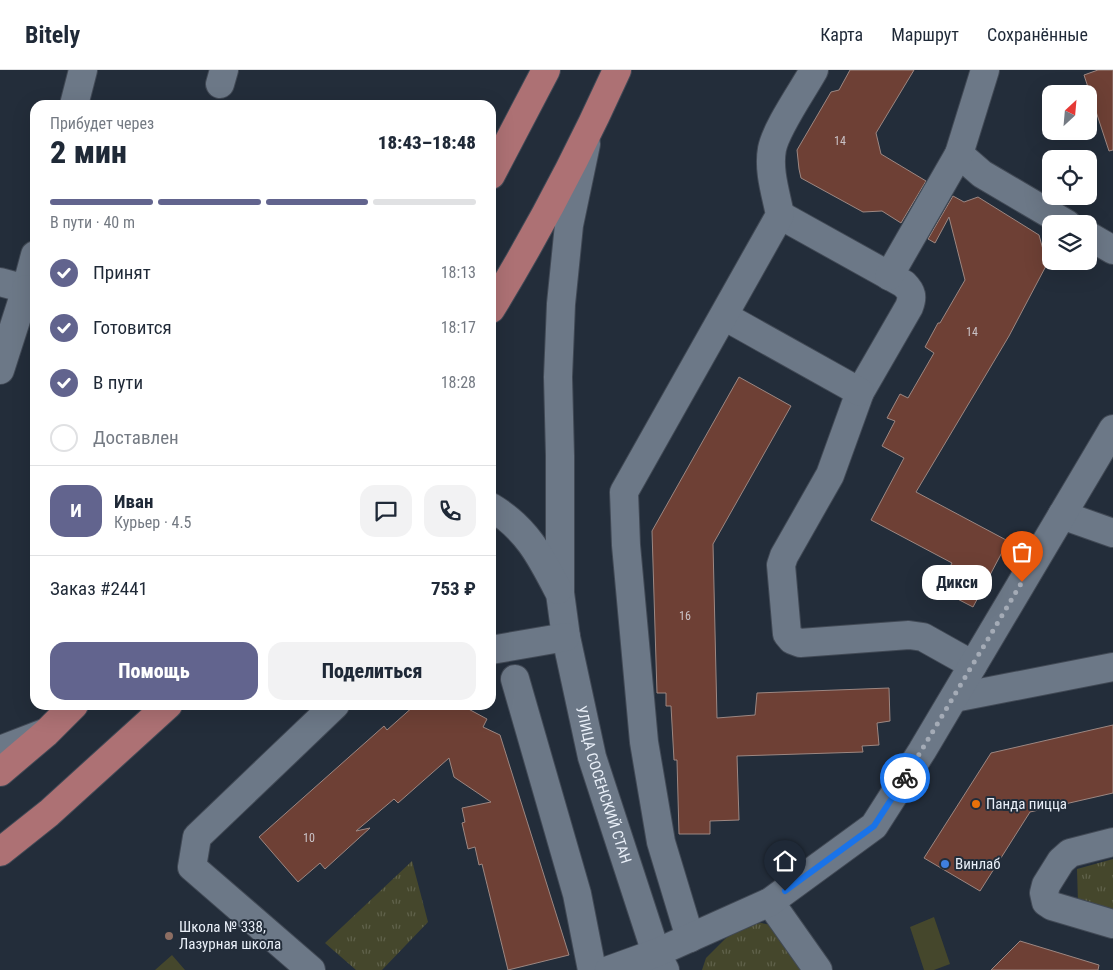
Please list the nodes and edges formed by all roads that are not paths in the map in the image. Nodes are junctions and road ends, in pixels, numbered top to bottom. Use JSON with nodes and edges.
{"nodes":[{"id":1,"x":83,"y":70,"type":"edge"},
{"id":2,"x":546,"y":70,"type":"edge"},
{"id":3,"x":617,"y":70,"type":"edge"},
{"id":4,"x":814,"y":70,"type":"edge"},
{"id":5,"x":985,"y":70,"type":"edge"},
{"id":6,"x":75,"y":100,"type":"edge"},
{"id":7,"x":588,"y":134,"type":"junction"},
{"id":8,"x":959,"y":154,"type":"junction"},
{"id":9,"x":496,"y":165,"type":"edge"},
{"id":10,"x":780,"y":215,"type":"junction"},
{"id":11,"x":1052,"y":215,"type":"edge"},
{"id":12,"x":1097,"y":241,"type":"edge"},
{"id":13,"x":1113,"y":250,"type":"edge"},
{"id":14,"x":30,"y":274,"type":"edge"},
{"id":15,"x":889,"y":276,"type":"junction"},
{"id":16,"x":0,"y":282,"type":"edge"},
{"id":17,"x":26,"y":289,"type":"junction"},
{"id":18,"x":496,"y":301,"type":"edge"},
{"id":19,"x":724,"y":316,"type":"junction"},
{"id":20,"x":0,"y":370,"type":"edge"},
{"id":21,"x":860,"y":392,"type":"junction"},
{"id":22,"x":1113,"y":429,"type":"edge"},
{"id":23,"x":496,"y":510,"type":"edge"},
{"id":24,"x":1062,"y":515,"type":"junction"},
{"id":25,"x":1113,"y":533,"type":"edge"},
{"id":26,"x":560,"y":593,"type":"junction"},
{"id":27,"x":566,"y":637,"type":"junction"},
{"id":28,"x":496,"y":649,"type":"edge"},
{"id":29,"x":973,"y":665,"type":"junction"},
{"id":30,"x":1113,"y":667,"type":"edge"},
{"id":31,"x":515,"y":679,"type":"dead end"},
{"id":32,"x":954,"y":698,"type":"junction"},
{"id":33,"x":69,"y":710,"type":"edge"},
{"id":34,"x":162,"y":710,"type":"edge"},
{"id":35,"x":330,"y":710,"type":"edge"},
{"id":36,"x":46,"y":733,"type":"junction"},
{"id":37,"x":0,"y":750,"type":"edge"},
{"id":38,"x":0,"y":772,"type":"edge"},
{"id":39,"x":1113,"y":842,"type":"edge"},
{"id":40,"x":0,"y":852,"type":"edge"},
{"id":41,"x":770,"y":902,"type":"junction"},
{"id":42,"x":1113,"y":924,"type":"edge"},
{"id":43,"x":690,"y":938,"type":"junction"},
{"id":44,"x":661,"y":962,"type":"edge"},
{"id":45,"x":311,"y":970,"type":"edge"},
{"id":46,"x":592,"y":970,"type":"edge"},
{"id":47,"x":609,"y":970,"type":"edge"},
{"id":48,"x":818,"y":970,"type":"edge"}],
"edges":[{"from":1,"to":6,"type":"street"},
{"from":2,"to":9,"type":"main road"},
{"from":3,"to":7,"type":"main road"},
{"from":4,"to":10,"type":"street"},
{"from":5,"to":8,"type":"street"},
{"from":7,"to":18,"type":"main road"},
{"from":7,"to":26,"type":"street"},
{"from":8,"to":11,"type":"street"},
{"from":8,"to":15,"type":"street"},
{"from":10,"to":15,"type":"street"},
{"from":10,"to":19,"type":"street"},
{"from":12,"to":13,"type":"street"},
{"from":14,"to":17,"type":"street"},
{"from":15,"to":21,"type":"street"},
{"from":16,"to":17,"type":"street"},
{"from":17,"to":20,"type":"street"},
{"from":19,"to":21,"type":"street"},
{"from":19,"to":43,"type":"street"},
{"from":21,"to":29,"type":"street"},
{"from":22,"to":24,"type":"street"},
{"from":23,"to":26,"type":"street"},
{"from":24,"to":25,"type":"street"},
{"from":24,"to":29,"type":"street"},
{"from":26,"to":27,"type":"street","name":"УЛИЦА СОСЕНСКИЙ СТАН"},
{"from":27,"to":28,"type":"street"},
{"from":27,"to":44,"type":"street","name":"УЛИЦА СОСЕНСКИЙ СТАН"},
{"from":29,"to":32,"type":"street"},
{"from":30,"to":32,"type":"street"},
{"from":31,"to":46,"type":"street"},
{"from":32,"to":41,"type":"street"},
{"from":33,"to":36,"type":"main road"},
{"from":34,"to":40,"type":"main road"},
{"from":35,"to":45,"type":"street"},
{"from":36,"to":37,"type":"street"},
{"from":36,"to":38,"type":"main road"},
{"from":39,"to":42,"type":"street"},
{"from":41,"to":43,"type":"street"},
{"from":41,"to":48,"type":"street"},
{"from":43,"to":44,"type":"street"},
{"from":44,"to":47,"type":"street"}]}
